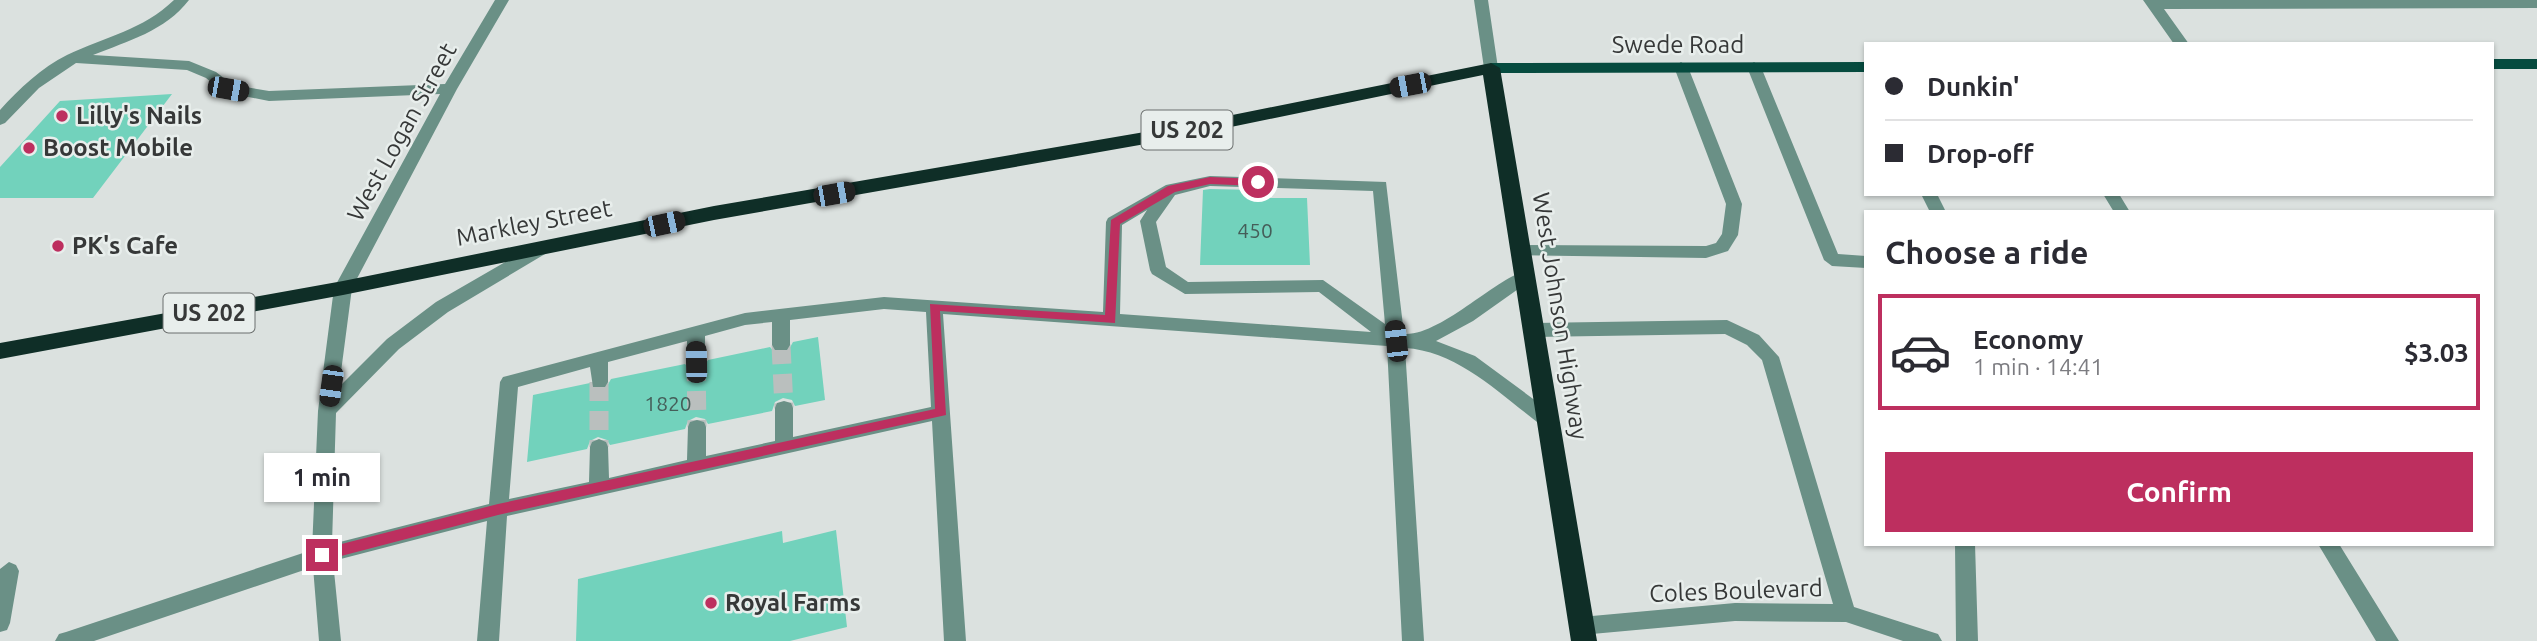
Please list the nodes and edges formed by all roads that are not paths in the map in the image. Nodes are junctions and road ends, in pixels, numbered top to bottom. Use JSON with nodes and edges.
{"nodes":[{"id":1,"x":182,"y":0,"type":"edge"},
{"id":2,"x":502,"y":0,"type":"edge"},
{"id":3,"x":1481,"y":0,"type":"edge"},
{"id":4,"x":2151,"y":2,"type":"edge"},
{"id":5,"x":2537,"y":4,"type":"edge"},
{"id":6,"x":2181,"y":42,"type":"edge"},
{"id":7,"x":72,"y":58,"type":"junction"},
{"id":8,"x":2494,"y":64,"type":"edge"},
{"id":9,"x":2537,"y":64,"type":"edge"},
{"id":10,"x":1681,"y":67,"type":"junction"},
{"id":11,"x":1754,"y":67,"type":"junction"},
{"id":12,"x":1491,"y":68,"type":"junction"},
{"id":13,"x":1864,"y":68,"type":"edge"},
{"id":14,"x":450,"y":89,"type":"junction"},
{"id":15,"x":0,"y":120,"type":"edge"},
{"id":16,"x":1172,"y":189,"type":"junction"},
{"id":17,"x":539,"y":250,"type":"junction"},
{"id":18,"x":1521,"y":251,"type":"junction"},
{"id":19,"x":1864,"y":262,"type":"edge"},
{"id":20,"x":1525,"y":276,"type":"junction"},
{"id":21,"x":343,"y":288,"type":"junction"},
{"id":22,"x":934,"y":307,"type":"junction"},
{"id":23,"x":781,"y":315,"type":"junction"},
{"id":24,"x":1111,"y":320,"type":"junction"},
{"id":25,"x":1534,"y":330,"type":"junction"},
{"id":26,"x":696,"y":332,"type":"junction"},
{"id":27,"x":1396,"y":341,"type":"junction"},
{"id":28,"x":1420,"y":342,"type":"junction"},
{"id":29,"x":781,"y":345,"type":"tunnel mouth"},
{"id":30,"x":0,"y":351,"type":"edge"},
{"id":31,"x":599,"y":358,"type":"junction"},
{"id":32,"x":696,"y":362,"type":"tunnel mouth"},
{"id":33,"x":599,"y":382,"type":"tunnel mouth"},
{"id":34,"x":784,"y":408,"type":"tunnel mouth"},
{"id":35,"x":327,"y":411,"type":"junction"},
{"id":36,"x":941,"y":412,"type":"junction"},
{"id":37,"x":1548,"y":420,"type":"junction"},
{"id":38,"x":696,"y":427,"type":"tunnel mouth"},
{"id":39,"x":599,"y":447,"type":"tunnel mouth"},
{"id":40,"x":785,"y":447,"type":"junction"},
{"id":41,"x":696,"y":466,"type":"junction"},
{"id":42,"x":599,"y":488,"type":"junction"},
{"id":43,"x":498,"y":510,"type":"junction"},
{"id":44,"x":1965,"y":546,"type":"edge"},
{"id":45,"x":2329,"y":546,"type":"edge"},
{"id":46,"x":322,"y":555,"type":"junction"},
{"id":47,"x":9,"y":571,"type":"dead end"},
{"id":48,"x":1846,"y":613,"type":"junction"},
{"id":49,"x":0,"y":623,"type":"edge"},
{"id":50,"x":105,"y":634,"type":"edge"},
{"id":51,"x":1583,"y":634,"type":"edge"},
{"id":52,"x":66,"y":641,"type":"edge"},
{"id":53,"x":330,"y":641,"type":"edge"},
{"id":54,"x":488,"y":641,"type":"edge"},
{"id":55,"x":955,"y":641,"type":"edge"},
{"id":56,"x":1413,"y":641,"type":"edge"},
{"id":57,"x":1931,"y":641,"type":"edge"},
{"id":58,"x":1967,"y":641,"type":"edge"},
{"id":59,"x":2388,"y":641,"type":"edge"}],
"edges":[{"from":1,"to":7,"type":"street"},
{"from":2,"to":14,"type":"street","name":"West Logan Street"},
{"from":3,"to":12,"type":"street","name":"West Johnson Highway"},
{"from":4,"to":5,"type":"street"},
{"from":4,"to":6,"type":"street"},
{"from":7,"to":14,"type":"street"},
{"from":7,"to":15,"type":"street"},
{"from":8,"to":9,"type":"main road"},
{"from":10,"to":11,"type":"main road","name":"Swede Road"},
{"from":10,"to":12,"type":"main road","name":"Swede Road"},
{"from":10,"to":18,"type":"street"},
{"from":11,"to":13,"type":"main road","name":"Swede Road"},
{"from":11,"to":19,"type":"street"},
{"from":12,"to":17,"type":"highway","name":"Markley Street","number":"US 202"},
{"from":12,"to":18,"type":"highway","name":"West Johnson Highway"},
{"from":14,"to":21,"type":"street","name":"West Logan Street"},
{"from":16,"to":24,"type":"street"},
{"from":16,"to":27,"type":"street"},
{"from":16,"to":27,"type":"street"},
{"from":17,"to":21,"type":"highway","name":"Markley Street","number":"US 202"},
{"from":17,"to":35,"type":"street"},
{"from":18,"to":20,"type":"highway","name":"West Johnson Highway"},
{"from":20,"to":25,"type":"highway","name":"West Johnson Highway"},
{"from":20,"to":28,"type":"street"},
{"from":21,"to":30,"type":"highway","name":"Markley Street","number":"US 202"},
{"from":21,"to":35,"type":"street"},
{"from":22,"to":23,"type":"street"},
{"from":22,"to":24,"type":"street"},
{"from":22,"to":36,"type":"street"},
{"from":23,"to":26,"type":"street"},
{"from":23,"to":29,"type":"street"},
{"from":24,"to":27,"type":"street"},
{"from":25,"to":37,"type":"highway","name":"West Johnson Highway"},
{"from":25,"to":48,"type":"street"},
{"from":26,"to":31,"type":"street"},
{"from":26,"to":32,"type":"street"},
{"from":27,"to":28,"type":"street"},
{"from":27,"to":56,"type":"street"},
{"from":28,"to":37,"type":"street"},
{"from":31,"to":33,"type":"street"},
{"from":31,"to":43,"type":"street"},
{"from":34,"to":40,"type":"street"},
{"from":35,"to":46,"type":"street"},
{"from":36,"to":40,"type":"street"},
{"from":36,"to":55,"type":"street"},
{"from":37,"to":51,"type":"highway","name":"West Johnson Highway"},
{"from":38,"to":41,"type":"street"},
{"from":39,"to":42,"type":"street"},
{"from":40,"to":41,"type":"street"},
{"from":41,"to":42,"type":"street"},
{"from":42,"to":43,"type":"street"},
{"from":43,"to":46,"type":"street"},
{"from":43,"to":54,"type":"street"},
{"from":44,"to":58,"type":"street"},
{"from":45,"to":59,"type":"street"},
{"from":46,"to":50,"type":"street"},
{"from":46,"to":53,"type":"street"},
{"from":47,"to":49,"type":"street"},
{"from":48,"to":51,"type":"street","name":"Coles Boulevard"},
{"from":48,"to":57,"type":"street","name":"Coles Boulevard"},
{"from":50,"to":52,"type":"street"}]}
